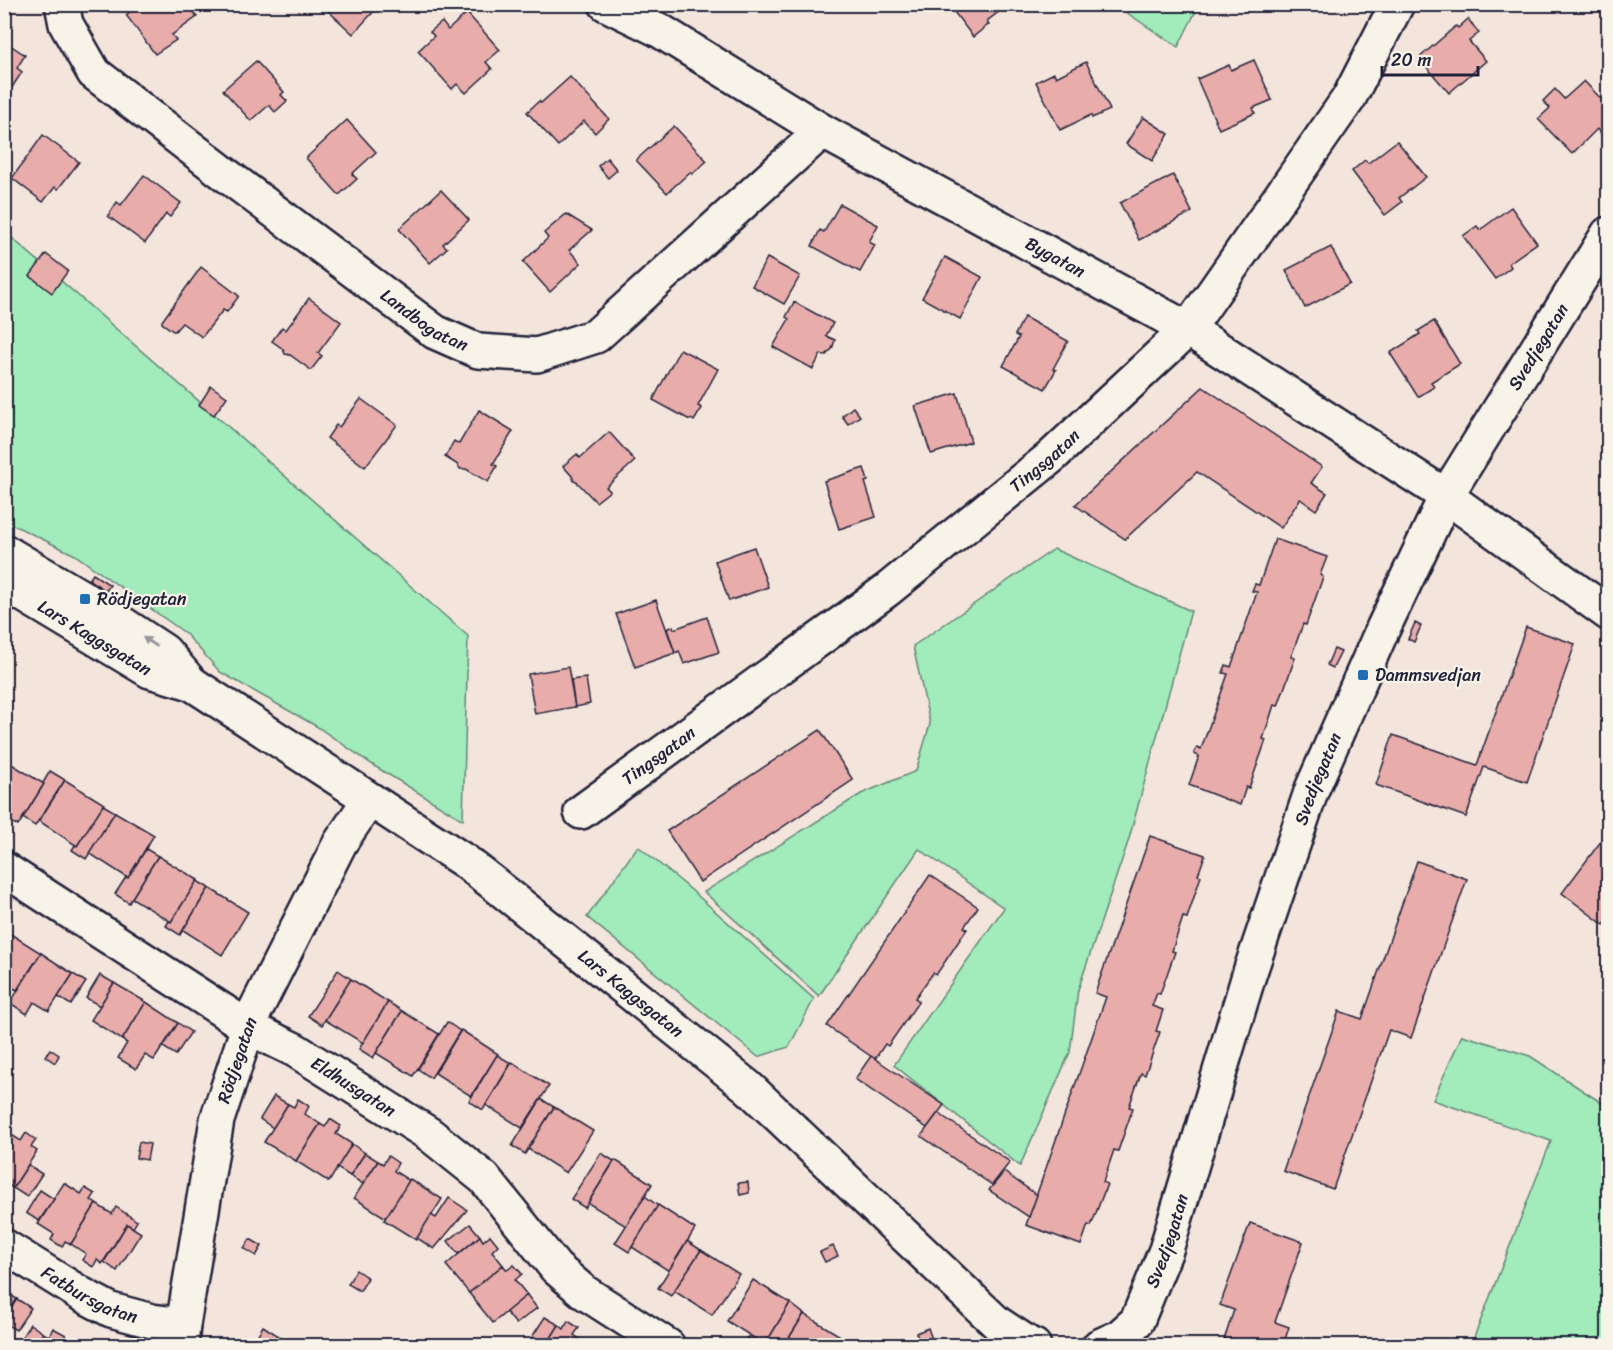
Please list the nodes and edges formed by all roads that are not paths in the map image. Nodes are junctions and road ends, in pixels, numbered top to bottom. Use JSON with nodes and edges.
{"nodes":[{"id":1,"x":62,"y":4,"type":"edge"},
{"id":2,"x":606,"y":4,"type":"edge"},
{"id":3,"x":1397,"y":4,"type":"edge"},
{"id":4,"x":663,"y":17,"type":"edge"},
{"id":5,"x":822,"y":131,"type":"junction"},
{"id":6,"x":1608,"y":234,"type":"edge"},
{"id":7,"x":1188,"y":329,"type":"junction"},
{"id":8,"x":1446,"y":496,"type":"junction"},
{"id":9,"x":4,"y":551,"type":"edge"},
{"id":10,"x":4,"y":582,"type":"edge"},
{"id":11,"x":1608,"y":613,"type":"edge"},
{"id":12,"x":191,"y":683,"type":"junction"},
{"id":13,"x":369,"y":800,"type":"junction"},
{"id":14,"x":581,"y":812,"type":"dead end"},
{"id":15,"x":4,"y":869,"type":"edge"},
{"id":16,"x":248,"y":1027,"type":"junction"},
{"id":17,"x":4,"y":1246,"type":"edge"},
{"id":18,"x":182,"y":1335,"type":"edge"},
{"id":19,"x":668,"y":1346,"type":"edge"},
{"id":20,"x":1034,"y":1346,"type":"edge"},
{"id":21,"x":1099,"y":1346,"type":"edge"}],
"edges":[{"from":1,"to":5,"type":"street","name":"Landbogatan"},
{"from":2,"to":4,"type":"street","name":"Bygatan"},
{"from":3,"to":7,"type":"street","name":"Tingsgatan"},
{"from":4,"to":5,"type":"street","name":"Bygatan"},
{"from":5,"to":7,"type":"street","name":"Bygatan"},
{"from":6,"to":8,"type":"street","name":"Svedjegatan"},
{"from":7,"to":8,"type":"street","name":"Bygatan"},
{"from":7,"to":14,"type":"street","name":"Tingsgatan"},
{"from":8,"to":11,"type":"street","name":"Bygatan"},
{"from":8,"to":21,"type":"street","name":"Svedjegatan"},
{"from":12,"to":9,"type":"street","name":"Lars Kaggsgatan","one_way":true},
{"from":10,"to":12,"type":"street","name":"Lars Kaggsgatan"},
{"from":12,"to":13,"type":"street","name":"Lars Kaggsgatan"},
{"from":13,"to":16,"type":"street","name":"Rödjegatan"},
{"from":13,"to":20,"type":"street","name":"Lars Kaggsgatan"},
{"from":15,"to":16,"type":"street","name":"Eldhusgatan"},
{"from":16,"to":18,"type":"street","name":"Rödjegatan"},
{"from":16,"to":19,"type":"street","name":"Eldhusgatan"},
{"from":17,"to":18,"type":"street","name":"Fatbursgatan"}]}
